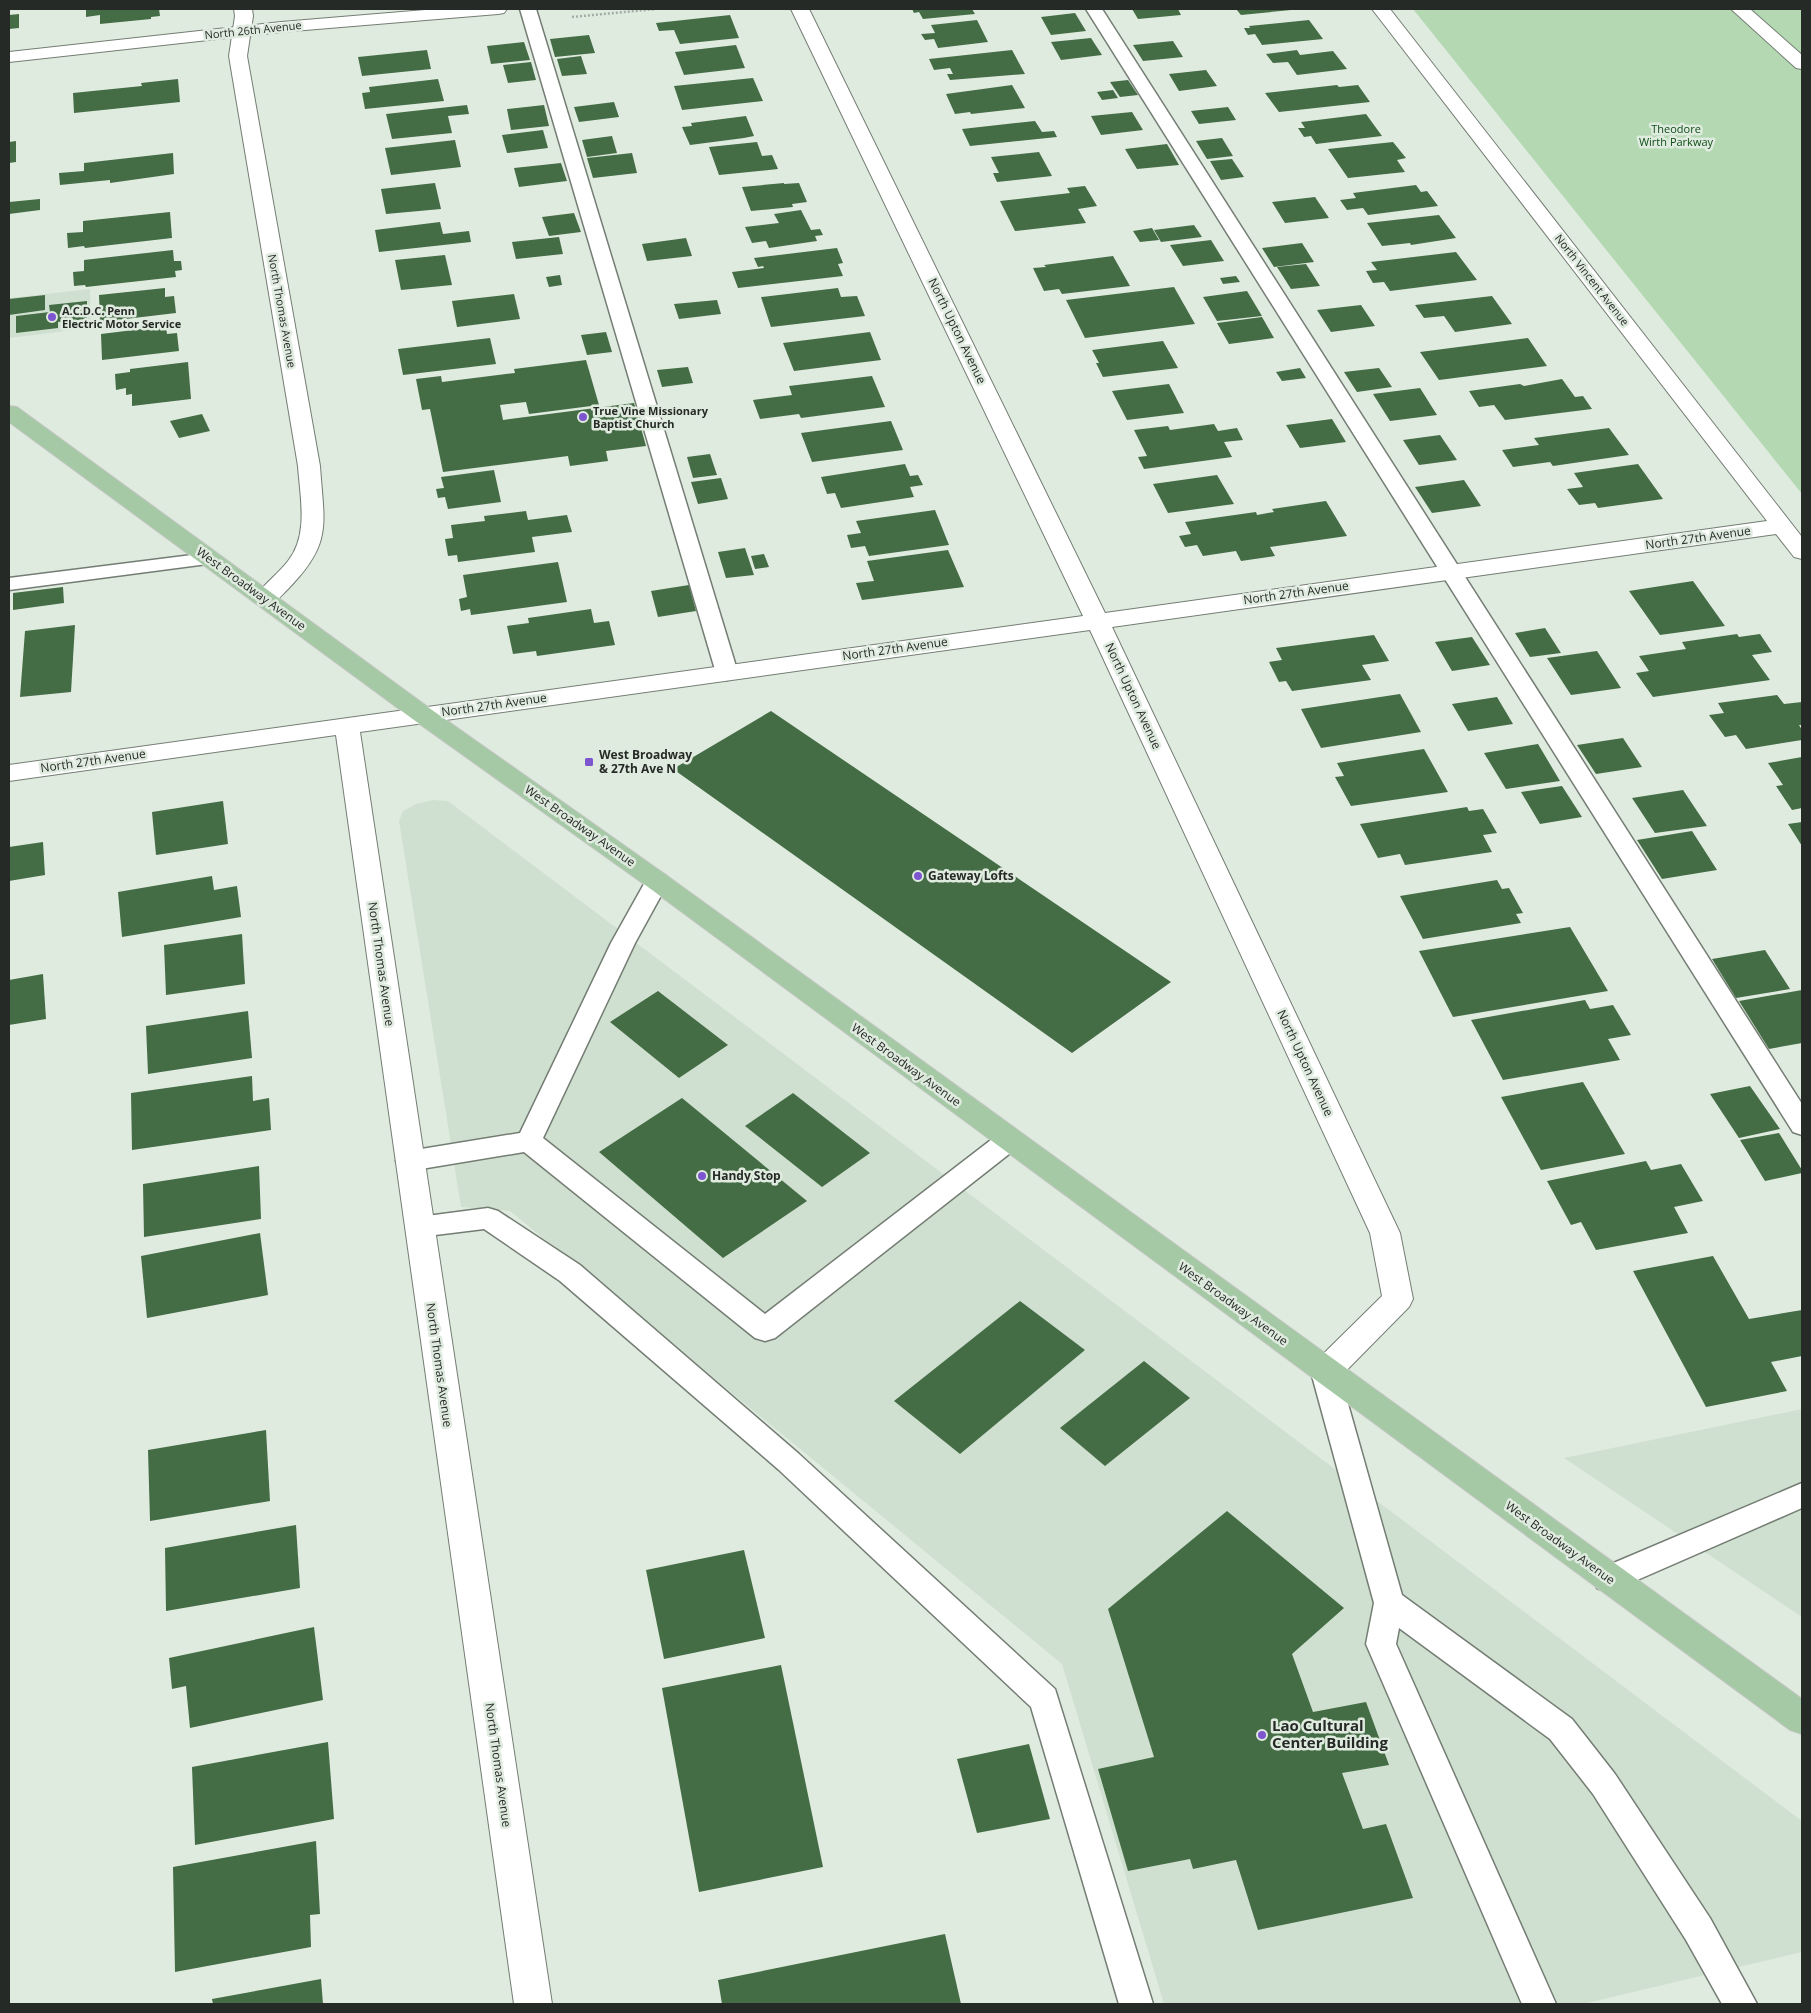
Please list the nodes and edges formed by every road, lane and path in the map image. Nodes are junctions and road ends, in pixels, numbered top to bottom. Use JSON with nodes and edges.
{"nodes":[{"id":1,"x":243,"y":9,"type":"edge"},
{"id":2,"x":498,"y":9,"type":"edge"},
{"id":3,"x":528,"y":9,"type":"edge"},
{"id":4,"x":800,"y":9,"type":"edge"},
{"id":5,"x":1094,"y":9,"type":"edge"},
{"id":6,"x":1381,"y":9,"type":"edge"},
{"id":7,"x":1740,"y":9,"type":"edge"},
{"id":8,"x":242,"y":32,"type":"junction"},
{"id":9,"x":9,"y":57,"type":"edge"},
{"id":10,"x":1802,"y":64,"type":"edge"},
{"id":11,"x":9,"y":412,"type":"edge"},
{"id":12,"x":1782,"y":526,"type":"junction"},
{"id":13,"x":1802,"y":552,"type":"edge"},
{"id":14,"x":208,"y":559,"type":"junction"},
{"id":15,"x":1450,"y":572,"type":"junction"},
{"id":16,"x":9,"y":584,"type":"edge"},
{"id":17,"x":265,"y":599,"type":"junction"},
{"id":18,"x":1097,"y":621,"type":"junction"},
{"id":19,"x":726,"y":673,"type":"junction"},
{"id":20,"x":423,"y":715,"type":"junction"},
{"id":21,"x":347,"y":725,"type":"junction"},
{"id":22,"x":9,"y":773,"type":"edge"},
{"id":23,"x":658,"y":881,"type":"junction"},
{"id":24,"x":1802,"y":1125,"type":"edge"},
{"id":25,"x":1009,"y":1140,"type":"junction"},
{"id":26,"x":529,"y":1141,"type":"junction"},
{"id":27,"x":409,"y":1161,"type":"junction"},
{"id":28,"x":419,"y":1227,"type":"junction"},
{"id":29,"x":1325,"y":1372,"type":"junction"},
{"id":30,"x":1802,"y":1495,"type":"edge"},
{"id":31,"x":1608,"y":1579,"type":"junction"},
{"id":32,"x":1389,"y":1603,"type":"junction"},
{"id":33,"x":1802,"y":1720,"type":"edge"},
{"id":34,"x":533,"y":2004,"type":"edge"},
{"id":35,"x":1136,"y":2004,"type":"edge"},
{"id":36,"x":1539,"y":2004,"type":"edge"},
{"id":37,"x":1740,"y":2004,"type":"edge"}],
"edges":[{"from":1,"to":8,"type":"street","name":"North Thomas Avenue"},
{"from":2,"to":8,"type":"street","name":"North 26th Avenue"},
{"from":3,"to":19,"type":"lane"},
{"from":4,"to":18,"type":"street","name":"North Upton Avenue"},
{"from":5,"to":15,"type":"lane"},
{"from":6,"to":12,"type":"street","name":"North Vincent Avenue"},
{"from":7,"to":10,"type":"street"},
{"from":8,"to":9,"type":"street","name":"North 26th Avenue"},
{"from":8,"to":17,"type":"street","name":"North Thomas Avenue"},
{"from":11,"to":14,"type":"main road","name":"West Broadway Avenue"},
{"from":12,"to":13,"type":"street","name":"North Vincent Avenue"},
{"from":12,"to":15,"type":"street","name":"North 27th Avenue"},
{"from":14,"to":16,"type":"lane"},
{"from":14,"to":17,"type":"main road","name":"West Broadway Avenue"},
{"from":15,"to":18,"type":"street","name":"North 27th Avenue"},
{"from":15,"to":24,"type":"lane"},
{"from":17,"to":20,"type":"main road","name":"West Broadway Avenue"},
{"from":18,"to":19,"type":"street","name":"North 27th Avenue"},
{"from":18,"to":29,"type":"street","name":"North Upton Avenue"},
{"from":19,"to":20,"type":"street","name":"North 27th Avenue"},
{"from":20,"to":21,"type":"street","name":"North 27th Avenue"},
{"from":20,"to":23,"type":"main road","name":"West Broadway Avenue"},
{"from":21,"to":22,"type":"street","name":"North 27th Avenue"},
{"from":21,"to":27,"type":"street","name":"North Thomas Avenue"},
{"from":23,"to":25,"type":"main road","name":"West Broadway Avenue"},
{"from":23,"to":26,"type":"lane"},
{"from":25,"to":26,"type":"lane"},
{"from":25,"to":29,"type":"main road","name":"West Broadway Avenue"},
{"from":26,"to":27,"type":"lane"},
{"from":27,"to":28,"type":"street","name":"North Thomas Avenue"},
{"from":28,"to":34,"type":"street","name":"North Thomas Avenue"},
{"from":28,"to":35,"type":"lane"},
{"from":29,"to":31,"type":"main road","name":"West Broadway Avenue"},
{"from":29,"to":32,"type":"lane"},
{"from":30,"to":31,"type":"lane"},
{"from":31,"to":33,"type":"main road","name":"West Broadway Avenue"},
{"from":32,"to":36,"type":"lane"},
{"from":32,"to":37,"type":"lane"}]}
